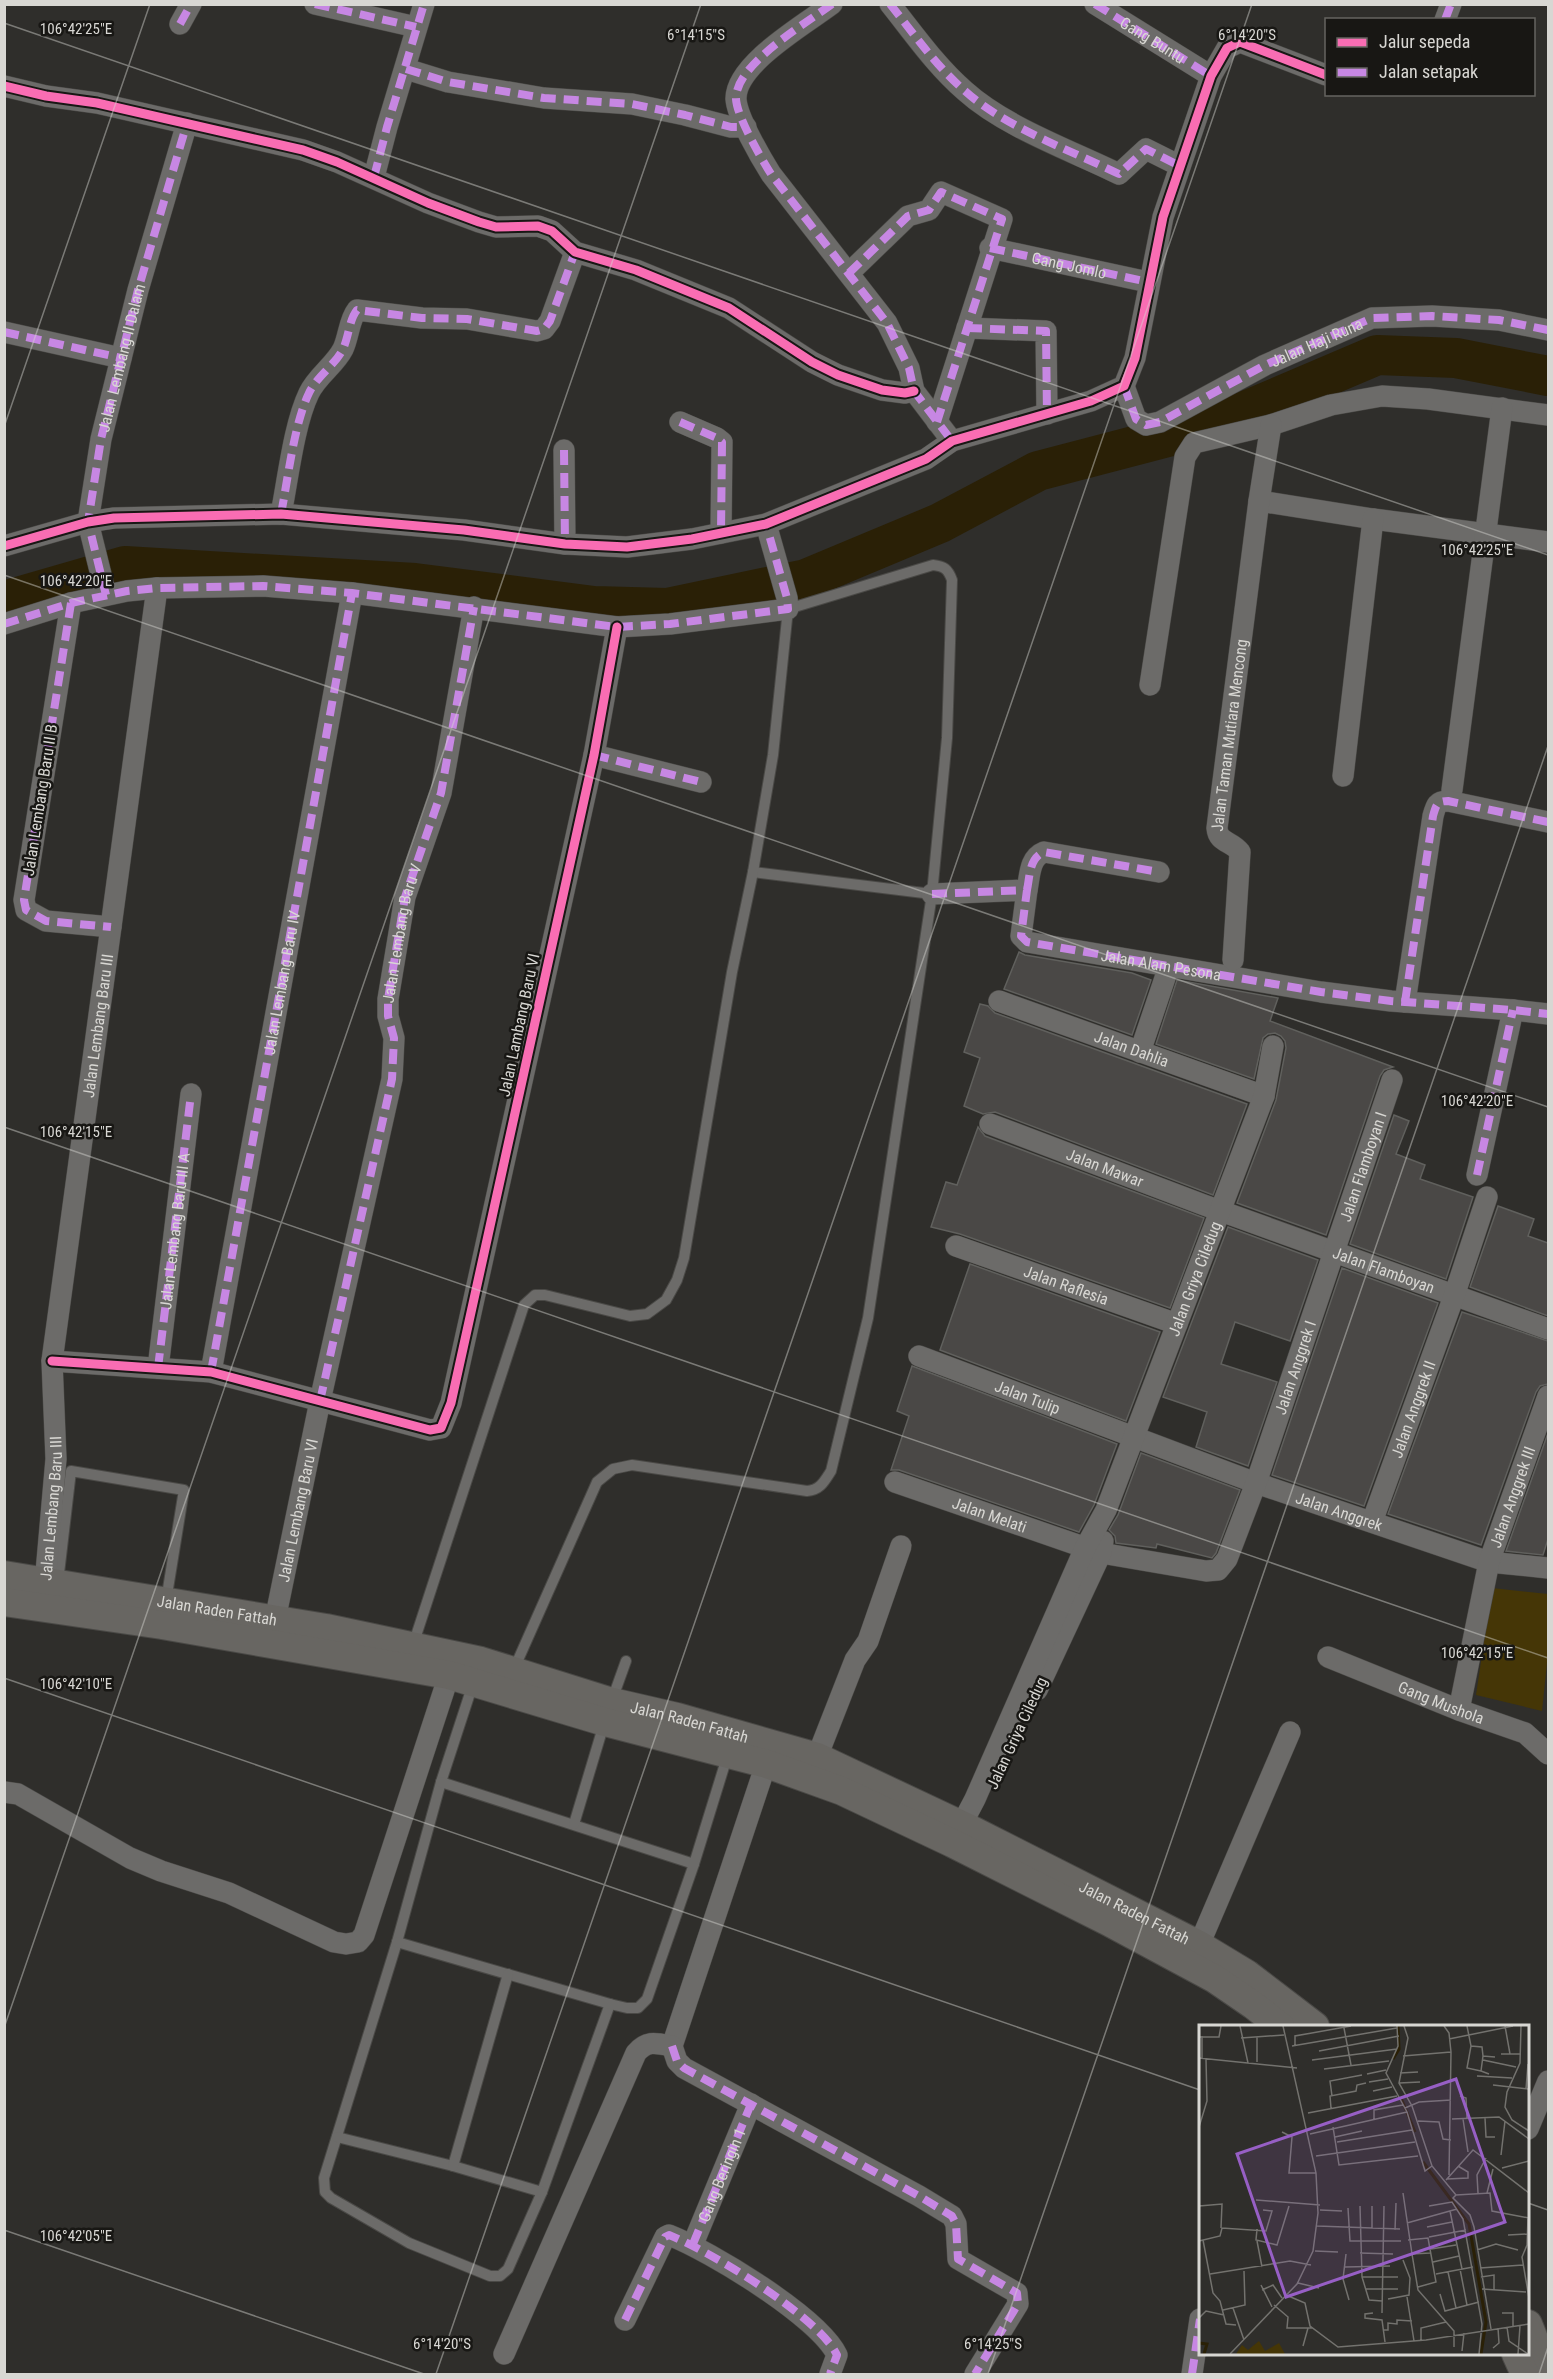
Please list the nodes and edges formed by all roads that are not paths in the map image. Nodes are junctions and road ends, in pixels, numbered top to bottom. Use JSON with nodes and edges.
{"nodes":[{"id":1,"x":191,"y":4,"type":"edge"},
{"id":2,"x":315,"y":4,"type":"edge"},
{"id":3,"x":424,"y":4,"type":"edge"},
{"id":4,"x":832,"y":4,"type":"edge"},
{"id":5,"x":890,"y":4,"type":"edge"},
{"id":6,"x":1095,"y":4,"type":"edge"},
{"id":7,"x":180,"y":24,"type":"dead end"},
{"id":8,"x":416,"y":27,"type":"junction"},
{"id":9,"x":406,"y":69,"type":"junction"},
{"id":10,"x":1325,"y":75,"type":"edge"},
{"id":11,"x":1211,"y":76,"type":"junction"},
{"id":12,"x":4,"y":86,"type":"edge"},
{"id":13,"x":187,"y":123,"type":"junction"},
{"id":14,"x":746,"y":127,"type":"junction"},
{"id":15,"x":1180,"y":166,"type":"junction"},
{"id":16,"x":374,"y":177,"type":"junction"},
{"id":17,"x":992,"y":249,"type":"junction"},
{"id":18,"x":575,"y":252,"type":"junction"},
{"id":19,"x":849,"y":273,"type":"junction"},
{"id":20,"x":1148,"y":282,"type":"junction"},
{"id":21,"x":968,"y":328,"type":"junction"},
{"id":22,"x":1548,"y":330,"type":"edge"},
{"id":23,"x":4,"y":332,"type":"edge"},
{"id":24,"x":121,"y":358,"type":"junction"},
{"id":25,"x":1124,"y":386,"type":"junction"},
{"id":26,"x":914,"y":391,"type":"junction"},
{"id":27,"x":1502,"y":408,"type":"junction"},
{"id":28,"x":1047,"y":414,"type":"junction"},
{"id":29,"x":1548,"y":415,"type":"edge"},
{"id":30,"x":937,"y":422,"type":"junction"},
{"id":31,"x":680,"y":423,"type":"dead end"},
{"id":32,"x":1271,"y":425,"type":"junction"},
{"id":33,"x":952,"y":441,"type":"junction"},
{"id":34,"x":564,"y":450,"type":"dead end"},
{"id":35,"x":1259,"y":501,"type":"junction"},
{"id":36,"x":281,"y":514,"type":"junction"},
{"id":37,"x":1373,"y":519,"type":"junction"},
{"id":38,"x":766,"y":524,"type":"junction"},
{"id":39,"x":90,"y":530,"type":"junction"},
{"id":40,"x":721,"y":533,"type":"junction"},
{"id":41,"x":1485,"y":533,"type":"junction"},
{"id":42,"x":1548,"y":542,"type":"edge"},
{"id":43,"x":566,"y":544,"type":"junction"},
{"id":44,"x":4,"y":546,"type":"edge"},
{"id":45,"x":104,"y":587,"type":"junction"},
{"id":46,"x":157,"y":588,"type":"junction"},
{"id":47,"x":352,"y":593,"type":"junction"},
{"id":48,"x":71,"y":603,"type":"junction"},
{"id":49,"x":787,"y":604,"type":"junction"},
{"id":50,"x":474,"y":607,"type":"junction"},
{"id":51,"x":4,"y":624,"type":"edge"},
{"id":52,"x":617,"y":627,"type":"junction"},
{"id":53,"x":1150,"y":685,"type":"dead end"},
{"id":54,"x":594,"y":756,"type":"junction"},
{"id":55,"x":1343,"y":776,"type":"dead end"},
{"id":56,"x":701,"y":782,"type":"dead end"},
{"id":57,"x":1452,"y":790,"type":"dead end"},
{"id":58,"x":1548,"y":822,"type":"edge"},
{"id":59,"x":753,"y":872,"type":"junction"},
{"id":60,"x":1159,"y":872,"type":"dead end"},
{"id":61,"x":1028,"y":890,"type":"junction"},
{"id":62,"x":932,"y":894,"type":"junction"},
{"id":63,"x":111,"y":927,"type":"junction"},
{"id":64,"x":1233,"y":960,"type":"dead end"},
{"id":65,"x":1165,"y":978,"type":"dead end"},
{"id":66,"x":999,"y":1001,"type":"dead end"},
{"id":67,"x":1406,"y":1002,"type":"junction"},
{"id":68,"x":1513,"y":1010,"type":"junction"},
{"id":69,"x":1548,"y":1014,"type":"edge"},
{"id":70,"x":1273,"y":1046,"type":"dead end"},
{"id":71,"x":1140,"y":1052,"type":"junction"},
{"id":72,"x":1392,"y":1080,"type":"dead end"},
{"id":73,"x":191,"y":1094,"type":"dead end"},
{"id":74,"x":1264,"y":1096,"type":"junction"},
{"id":75,"x":990,"y":1124,"type":"dead end"},
{"id":76,"x":1477,"y":1175,"type":"dead end"},
{"id":77,"x":1487,"y":1197,"type":"dead end"},
{"id":78,"x":1220,"y":1211,"type":"junction"},
{"id":79,"x":956,"y":1246,"type":"dead end"},
{"id":80,"x":1334,"y":1252,"type":"junction"},
{"id":81,"x":1455,"y":1296,"type":"junction"},
{"id":82,"x":1177,"y":1324,"type":"junction"},
{"id":83,"x":1548,"y":1329,"type":"edge"},
{"id":84,"x":919,"y":1356,"type":"dead end"},
{"id":85,"x":52,"y":1361,"type":"junction"},
{"id":86,"x":158,"y":1368,"type":"junction"},
{"id":87,"x":211,"y":1372,"type":"junction"},
{"id":88,"x":1548,"y":1396,"type":"edge"},
{"id":89,"x":320,"y":1401,"type":"junction"},
{"id":90,"x":1134,"y":1436,"type":"junction"},
{"id":91,"x":895,"y":1482,"type":"dead end"},
{"id":92,"x":1256,"y":1483,"type":"junction"},
{"id":93,"x":1372,"y":1522,"type":"junction"},
{"id":94,"x":901,"y":1546,"type":"dead end"},
{"id":95,"x":1093,"y":1550,"type":"junction"},
{"id":96,"x":1489,"y":1562,"type":"junction"},
{"id":97,"x":1548,"y":1568,"type":"edge"},
{"id":98,"x":4,"y":1575,"type":"edge"},
{"id":99,"x":52,"y":1596,"type":"junction"},
{"id":100,"x":4,"y":1602,"type":"edge"},
{"id":101,"x":164,"y":1613,"type":"junction"},
{"id":102,"x":275,"y":1620,"type":"junction"},
{"id":103,"x":409,"y":1657,"type":"junction"},
{"id":104,"x":1328,"y":1657,"type":"dead end"},
{"id":105,"x":626,"y":1661,"type":"dead end"},
{"id":106,"x":468,"y":1673,"type":"junction"},
{"id":107,"x":509,"y":1682,"type":"junction"},
{"id":108,"x":1459,"y":1710,"type":"junction"},
{"id":109,"x":608,"y":1712,"type":"junction"},
{"id":110,"x":1290,"y":1732,"type":"dead end"},
{"id":111,"x":728,"y":1753,"type":"junction"},
{"id":112,"x":1548,"y":1754,"type":"edge"},
{"id":113,"x":770,"y":1755,"type":"junction"},
{"id":114,"x":817,"y":1757,"type":"junction"},
{"id":115,"x":441,"y":1782,"type":"junction"},
{"id":116,"x":4,"y":1792,"type":"edge"},
{"id":117,"x":574,"y":1824,"type":"junction"},
{"id":118,"x":962,"y":1836,"type":"junction"},
{"id":119,"x":694,"y":1864,"type":"junction"},
{"id":120,"x":397,"y":1942,"type":"junction"},
{"id":121,"x":1199,"y":1946,"type":"junction"},
{"id":122,"x":508,"y":1974,"type":"junction"},
{"id":123,"x":610,"y":2004,"type":"junction"},
{"id":124,"x":1279,"y":2025,"type":"edge"},
{"id":125,"x":1314,"y":2025,"type":"edge"},
{"id":126,"x":672,"y":2046,"type":"junction"},
{"id":127,"x":1548,"y":2082,"type":"edge"},
{"id":128,"x":751,"y":2104,"type":"junction"},
{"id":129,"x":1529,"y":2125,"type":"edge"},
{"id":130,"x":337,"y":2137,"type":"junction"},
{"id":131,"x":453,"y":2166,"type":"junction"},
{"id":132,"x":542,"y":2192,"type":"junction"},
{"id":133,"x":693,"y":2244,"type":"junction"},
{"id":134,"x":625,"y":2320,"type":"dead end"},
{"id":135,"x":1199,"y":2326,"type":"edge"},
{"id":136,"x":1529,"y":2331,"type":"edge"},
{"id":137,"x":504,"y":2354,"type":"dead end"},
{"id":138,"x":1517,"y":2355,"type":"edge"},
{"id":139,"x":1542,"y":2373,"type":"edge"},
{"id":140,"x":830,"y":2374,"type":"edge"},
{"id":141,"x":975,"y":2374,"type":"edge"},
{"id":142,"x":1192,"y":2374,"type":"edge"}],
"edges":[{"from":1,"to":7,"type":"street"},
{"from":2,"to":8,"type":"street"},
{"from":3,"to":8,"type":"street"},
{"from":4,"to":14,"type":"street"},
{"from":5,"to":15,"type":"street"},
{"from":6,"to":11,"type":"street","name":"Gang Buntu"},
{"from":8,"to":9,"type":"street"},
{"from":9,"to":14,"type":"street"},
{"from":9,"to":16,"type":"street"},
{"from":10,"to":11,"type":"street"},
{"from":11,"to":15,"type":"street"},
{"from":12,"to":13,"type":"street"},
{"from":13,"to":16,"type":"street"},
{"from":13,"to":24,"type":"street","name":"Jalan Lembang II Dalam"},
{"from":14,"to":19,"type":"street"},
{"from":15,"to":20,"type":"street"},
{"from":16,"to":18,"type":"street"},
{"from":17,"to":19,"type":"street"},
{"from":17,"to":20,"type":"street","name":"Gang Jomlo"},
{"from":17,"to":21,"type":"street"},
{"from":18,"to":26,"type":"street"},
{"from":18,"to":36,"type":"street"},
{"from":19,"to":26,"type":"street"},
{"from":20,"to":25,"type":"street"},
{"from":21,"to":28,"type":"street"},
{"from":21,"to":30,"type":"street"},
{"from":22,"to":25,"type":"street","name":"Jalan Haji Runa"},
{"from":23,"to":24,"type":"street"},
{"from":24,"to":39,"type":"street","name":"Jalan Lembang II Dalam"},
{"from":25,"to":28,"type":"street"},
{"from":26,"to":30,"type":"street"},
{"from":27,"to":29,"type":"street"},
{"from":27,"to":32,"type":"street"},
{"from":27,"to":41,"type":"street"},
{"from":28,"to":33,"type":"street"},
{"from":30,"to":33,"type":"street"},
{"from":31,"to":40,"type":"street"},
{"from":32,"to":35,"type":"street","name":"Jalan Taman Mutiara Mencong"},
{"from":32,"to":53,"type":"street"},
{"from":33,"to":38,"type":"street"},
{"from":34,"to":43,"type":"street"},
{"from":35,"to":37,"type":"street"},
{"from":35,"to":64,"type":"street","name":"Jalan Taman Mutiara Mencong"},
{"from":36,"to":39,"type":"street"},
{"from":36,"to":43,"type":"street"},
{"from":37,"to":41,"type":"street"},
{"from":37,"to":55,"type":"street"},
{"from":38,"to":40,"type":"street"},
{"from":38,"to":49,"type":"street"},
{"from":39,"to":44,"type":"street"},
{"from":39,"to":45,"type":"street","name":"Jalan Lembang II Dalam"},
{"from":40,"to":43,"type":"street"},
{"from":41,"to":42,"type":"street"},
{"from":41,"to":57,"type":"street"},
{"from":45,"to":46,"type":"street"},
{"from":45,"to":48,"type":"street"},
{"from":46,"to":47,"type":"street"},
{"from":46,"to":63,"type":"street","name":"Jalan Lembang Baru III"},
{"from":47,"to":50,"type":"street"},
{"from":47,"to":87,"type":"street","name":"Jalan Lembang Baru IV"},
{"from":48,"to":51,"type":"street"},
{"from":48,"to":63,"type":"street","name":"Jalan Lembang Baru II B"},
{"from":49,"to":52,"type":"street"},
{"from":49,"to":59,"type":"lane"},
{"from":49,"to":62,"type":"lane"},
{"from":50,"to":52,"type":"street"},
{"from":50,"to":89,"type":"street","name":"Jalan Lembang Baru V"},
{"from":52,"to":54,"type":"street","name":"Jalan Lambang Baru VI"},
{"from":54,"to":56,"type":"street"},
{"from":54,"to":89,"type":"street","name":"Jalan Lambang Baru VI"},
{"from":58,"to":67,"type":"street"},
{"from":59,"to":62,"type":"lane"},
{"from":59,"to":103,"type":"lane"},
{"from":60,"to":61,"type":"street"},
{"from":61,"to":62,"type":"street"},
{"from":61,"to":67,"type":"street","name":"Jalan Alam Pesona"},
{"from":62,"to":107,"type":"lane"},
{"from":63,"to":85,"type":"street","name":"Jalan Lembang Baru III"},
{"from":65,"to":71,"type":"street"},
{"from":66,"to":71,"type":"street","name":"Jalan Dahlia"},
{"from":67,"to":68,"type":"street","name":"Jalan Alam Pesona"},
{"from":68,"to":69,"type":"street","name":"Jalan Alam Pesona"},
{"from":68,"to":76,"type":"street"},
{"from":70,"to":74,"type":"street","name":"Jalan Griya Ciledug"},
{"from":71,"to":74,"type":"street","name":"Jalan Dahlia"},
{"from":72,"to":80,"type":"street","name":"Jalan Flamboyan I"},
{"from":73,"to":86,"type":"street","name":"Jalan Lembang Baru III A"},
{"from":74,"to":78,"type":"street","name":"Jalan Griya Ciledug"},
{"from":75,"to":78,"type":"street","name":"Jalan Mawar"},
{"from":77,"to":81,"type":"street","name":"Jalan Anggrek II"},
{"from":78,"to":80,"type":"street","name":"Jalan Flamboyan"},
{"from":78,"to":82,"type":"street","name":"Jalan Griya Ciledug"},
{"from":79,"to":82,"type":"street","name":"Jalan Raflesia"},
{"from":80,"to":81,"type":"street","name":"Jalan Flamboyan"},
{"from":80,"to":92,"type":"street","name":"Jalan Anggrek I"},
{"from":81,"to":83,"type":"street","name":"Jalan Flamboyan"},
{"from":81,"to":93,"type":"street","name":"Jalan Anggrek II"},
{"from":82,"to":90,"type":"street","name":"Jalan Griya Ciledug"},
{"from":84,"to":90,"type":"street","name":"Jalan Tulip"},
{"from":85,"to":86,"type":"street"},
{"from":85,"to":99,"type":"street","name":"Jalan Lembang Baru III"},
{"from":86,"to":87,"type":"street"},
{"from":87,"to":89,"type":"street"},
{"from":88,"to":96,"type":"street","name":"Jalan Anggrek III"},
{"from":89,"to":102,"type":"street","name":"Jalan Lembang Baru VI"},
{"from":90,"to":92,"type":"street","name":"Jalan Anggrek"},
{"from":90,"to":95,"type":"street","name":"Jalan Griya Ciledug"},
{"from":91,"to":95,"type":"street","name":"Jalan Melati"},
{"from":92,"to":93,"type":"street","name":"Jalan Anggrek"},
{"from":92,"to":95,"type":"street"},
{"from":93,"to":96,"type":"street","name":"Jalan Anggrek"},
{"from":94,"to":114,"type":"street"},
{"from":95,"to":118,"type":"street","name":"Jalan Griya Ciledug"},
{"from":96,"to":97,"type":"street","name":"Jalan Anggrek"},
{"from":96,"to":108,"type":"street"},
{"from":98,"to":99,"type":"main road","name":"Jalan Raden Fattah"},
{"from":99,"to":100,"type":"main road","name":"Jalan Raden Fattah"},
{"from":99,"to":101,"type":"main road","name":"Jalan Raden Fattah"},
{"from":99,"to":101,"type":"lane"},
{"from":101,"to":102,"type":"main road","name":"Jalan Raden Fattah"},
{"from":101,"to":103,"type":"main road","name":"Jalan Raden Fattah"},
{"from":102,"to":103,"type":"main road","name":"Jalan Raden Fattah"},
{"from":103,"to":106,"type":"main road","name":"Jalan Raden Fattah"},
{"from":104,"to":108,"type":"street","name":"Gang Mushola"},
{"from":105,"to":109,"type":"lane"},
{"from":106,"to":107,"type":"main road","name":"Jalan Raden Fattah"},
{"from":106,"to":115,"type":"lane"},
{"from":106,"to":116,"type":"street"},
{"from":107,"to":109,"type":"main road","name":"Jalan Raden Fattah"},
{"from":108,"to":112,"type":"street","name":"Gang Mushola"},
{"from":109,"to":111,"type":"main road","name":"Jalan Raden Fattah"},
{"from":109,"to":113,"type":"main road","name":"Jalan Raden Fattah"},
{"from":109,"to":117,"type":"lane"},
{"from":110,"to":121,"type":"street"},
{"from":111,"to":113,"type":"main road","name":"Jalan Raden Fattah"},
{"from":111,"to":119,"type":"lane"},
{"from":113,"to":114,"type":"main road","name":"Jalan Raden Fattah"},
{"from":113,"to":118,"type":"main road","name":"Jalan Raden Fattah"},
{"from":113,"to":126,"type":"street"},
{"from":114,"to":118,"type":"main road","name":"Jalan Raden Fattah"},
{"from":115,"to":117,"type":"lane"},
{"from":115,"to":120,"type":"lane"},
{"from":117,"to":119,"type":"lane"},
{"from":118,"to":121,"type":"main road","name":"Jalan Raden Fattah"},
{"from":118,"to":124,"type":"main road","name":"Jalan Raden Fattah"},
{"from":119,"to":123,"type":"lane"},
{"from":120,"to":122,"type":"lane"},
{"from":120,"to":130,"type":"lane"},
{"from":121,"to":125,"type":"main road","name":"Jalan Raden Fattah"},
{"from":122,"to":123,"type":"lane"},
{"from":122,"to":131,"type":"lane"},
{"from":123,"to":132,"type":"lane"},
{"from":126,"to":128,"type":"street"},
{"from":126,"to":137,"type":"street"},
{"from":127,"to":129,"type":"street"},
{"from":128,"to":133,"type":"street","name":"Gang Beringin 1"},
{"from":128,"to":141,"type":"street"},
{"from":130,"to":131,"type":"lane"},
{"from":130,"to":132,"type":"lane"},
{"from":131,"to":132,"type":"lane"},
{"from":133,"to":134,"type":"street"},
{"from":133,"to":140,"type":"street"},
{"from":135,"to":142,"type":"street"},
{"from":136,"to":139,"type":"main road"},
{"from":138,"to":139,"type":"main road"}]}
